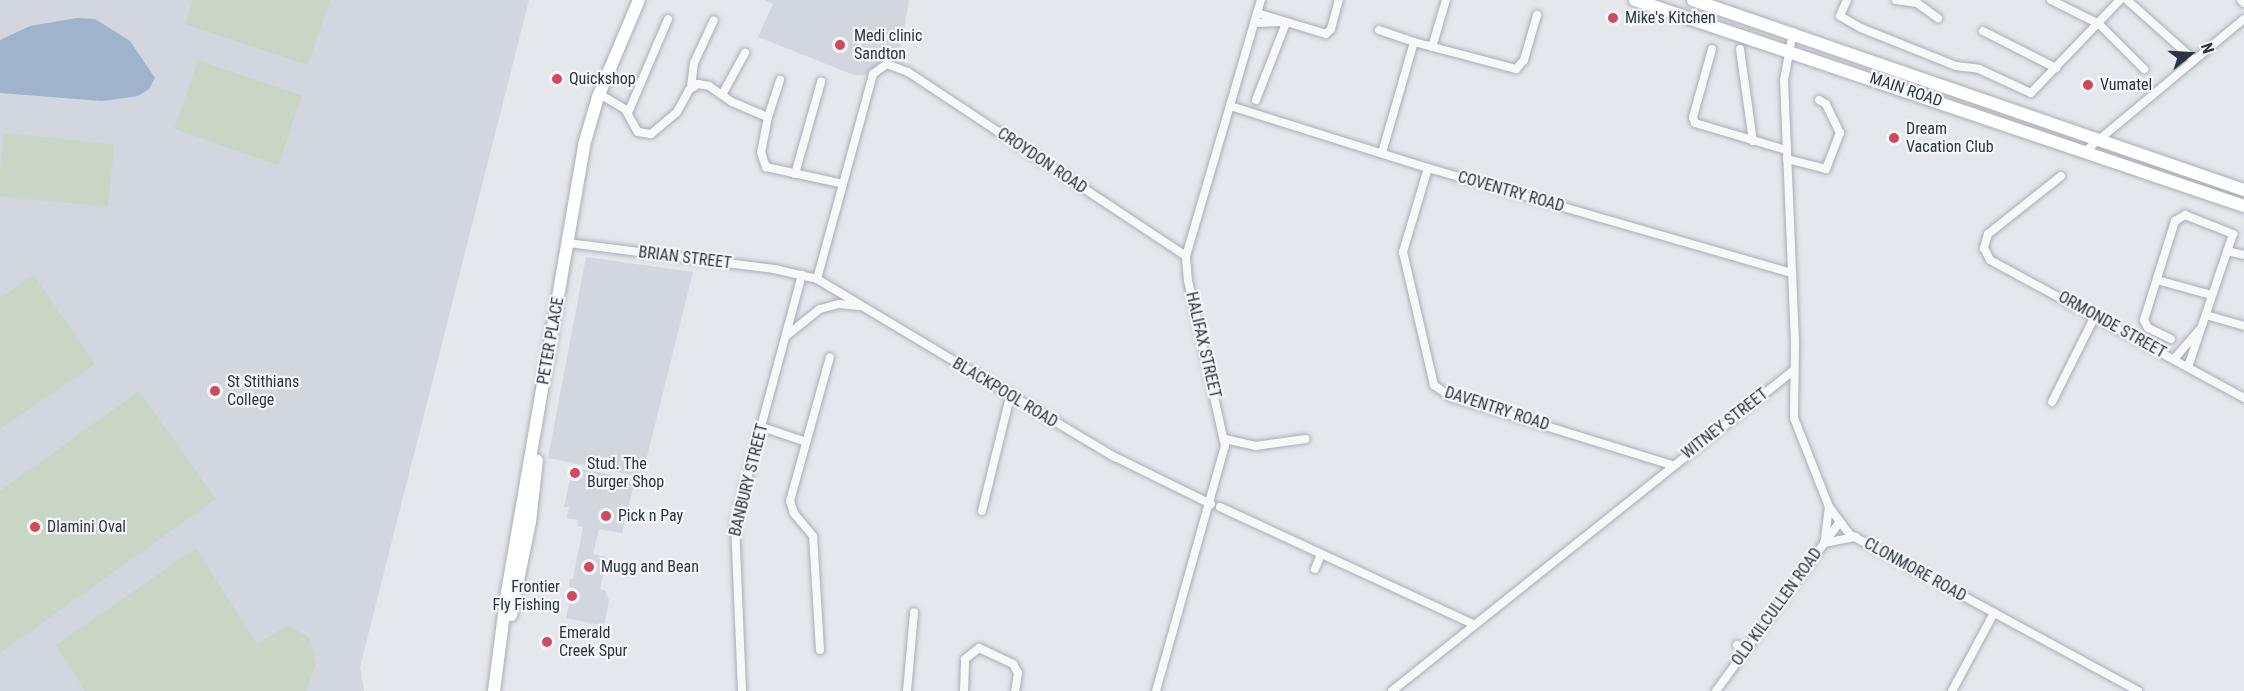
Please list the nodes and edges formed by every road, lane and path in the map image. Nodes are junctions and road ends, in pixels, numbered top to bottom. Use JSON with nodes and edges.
{"nodes":[{"id":1,"x":639,"y":0,"type":"edge"},
{"id":2,"x":644,"y":0,"type":"edge"},
{"id":3,"x":1261,"y":0,"type":"edge"},
{"id":4,"x":1339,"y":0,"type":"edge"},
{"id":5,"x":1446,"y":0,"type":"edge"},
{"id":6,"x":1635,"y":0,"type":"edge"},
{"id":7,"x":1693,"y":0,"type":"edge"},
{"id":8,"x":1847,"y":0,"type":"edge"},
{"id":9,"x":1896,"y":0,"type":"edge"},
{"id":10,"x":2051,"y":0,"type":"edge"},
{"id":11,"x":2120,"y":0,"type":"edge"},
{"id":12,"x":2127,"y":0,"type":"edge"},
{"id":13,"x":2241,"y":0,"type":"edge"},
{"id":14,"x":2244,"y":3,"type":"edge"},
{"id":15,"x":1257,"y":13,"type":"junction"},
{"id":16,"x":1538,"y":15,"type":"dead end"},
{"id":17,"x":1938,"y":18,"type":"dead end"},
{"id":18,"x":668,"y":19,"type":"dead end"},
{"id":19,"x":2244,"y":19,"type":"edge"},
{"id":20,"x":714,"y":20,"type":"dead end"},
{"id":21,"x":1254,"y":23,"type":"junction"},
{"id":22,"x":1284,"y":23,"type":"junction"},
{"id":23,"x":2099,"y":24,"type":"junction"},
{"id":24,"x":1379,"y":30,"type":"dead end"},
{"id":25,"x":1983,"y":31,"type":"dead end"},
{"id":26,"x":1793,"y":32,"type":"junction"},
{"id":27,"x":1414,"y":42,"type":"junction"},
{"id":28,"x":1432,"y":47,"type":"junction"},
{"id":29,"x":1712,"y":49,"type":"dead end"},
{"id":30,"x":1740,"y":49,"type":"dead end"},
{"id":31,"x":1788,"y":49,"type":"junction"},
{"id":32,"x":745,"y":53,"type":"dead end"},
{"id":33,"x":2193,"y":59,"type":"junction"},
{"id":34,"x":2056,"y":68,"type":"junction"},
{"id":35,"x":2144,"y":69,"type":"dead end"},
{"id":36,"x":780,"y":80,"type":"dead end"},
{"id":37,"x":820,"y":82,"type":"dead end"},
{"id":38,"x":691,"y":87,"type":"junction"},
{"id":39,"x":723,"y":93,"type":"junction"},
{"id":40,"x":603,"y":96,"type":"junction"},
{"id":41,"x":1256,"y":100,"type":"dead end"},
{"id":42,"x":1819,"y":100,"type":"dead end"},
{"id":43,"x":1230,"y":106,"type":"junction"},
{"id":44,"x":628,"y":113,"type":"junction"},
{"id":45,"x":768,"y":117,"type":"junction"},
{"id":46,"x":2094,"y":140,"type":"junction"},
{"id":47,"x":1753,"y":141,"type":"junction"},
{"id":48,"x":1382,"y":153,"type":"junction"},
{"id":49,"x":2083,"y":153,"type":"junction"},
{"id":50,"x":1786,"y":154,"type":"junction"},
{"id":51,"x":1428,"y":168,"type":"junction"},
{"id":52,"x":795,"y":174,"type":"junction"},
{"id":53,"x":2061,"y":176,"type":"dead end"},
{"id":54,"x":843,"y":184,"type":"junction"},
{"id":55,"x":2244,"y":190,"type":"edge"},
{"id":56,"x":2244,"y":206,"type":"edge"},
{"id":57,"x":572,"y":243,"type":"junction"},
{"id":58,"x":2227,"y":251,"type":"junction"},
{"id":59,"x":2244,"y":255,"type":"edge"},
{"id":60,"x":1186,"y":256,"type":"junction"},
{"id":61,"x":1792,"y":273,"type":"junction"},
{"id":62,"x":802,"y":274,"type":"junction"},
{"id":63,"x":817,"y":279,"type":"junction"},
{"id":64,"x":2157,"y":280,"type":"junction"},
{"id":65,"x":2211,"y":295,"type":"junction"},
{"id":66,"x":862,"y":306,"type":"junction"},
{"id":67,"x":2095,"y":315,"type":"junction"},
{"id":68,"x":2206,"y":315,"type":"junction"},
{"id":69,"x":2244,"y":327,"type":"edge"},
{"id":70,"x":2199,"y":330,"type":"junction"},
{"id":71,"x":786,"y":336,"type":"junction"},
{"id":72,"x":2171,"y":339,"type":"dead end"},
{"id":73,"x":830,"y":357,"type":"dead end"},
{"id":74,"x":2175,"y":360,"type":"junction"},
{"id":75,"x":2188,"y":367,"type":"junction"},
{"id":76,"x":1794,"y":370,"type":"junction"},
{"id":77,"x":1010,"y":397,"type":"junction"},
{"id":78,"x":2244,"y":398,"type":"edge"},
{"id":79,"x":2052,"y":402,"type":"dead end"},
{"id":80,"x":762,"y":427,"type":"junction"},
{"id":81,"x":1225,"y":439,"type":"junction"},
{"id":82,"x":1306,"y":439,"type":"dead end"},
{"id":83,"x":806,"y":442,"type":"junction"},
{"id":84,"x":1672,"y":465,"type":"junction"},
{"id":85,"x":532,"y":506,"type":"junction"},
{"id":86,"x":1216,"y":506,"type":"junction"},
{"id":87,"x":1829,"y":507,"type":"junction"},
{"id":88,"x":982,"y":511,"type":"dead end"},
{"id":89,"x":1839,"y":523,"type":"junction"},
{"id":90,"x":1856,"y":537,"type":"junction"},
{"id":91,"x":1825,"y":541,"type":"junction"},
{"id":92,"x":1321,"y":554,"type":"junction"},
{"id":93,"x":513,"y":557,"type":"junction"},
{"id":94,"x":1315,"y":569,"type":"dead end"},
{"id":95,"x":914,"y":612,"type":"dead end"},
{"id":96,"x":1994,"y":613,"type":"junction"},
{"id":97,"x":1473,"y":624,"type":"junction"},
{"id":98,"x":820,"y":650,"type":"dead end"},
{"id":99,"x":494,"y":691,"type":"edge"},
{"id":100,"x":501,"y":691,"type":"edge"},
{"id":101,"x":742,"y":691,"type":"edge"},
{"id":102,"x":907,"y":691,"type":"edge"},
{"id":103,"x":964,"y":691,"type":"edge"},
{"id":104,"x":1015,"y":691,"type":"edge"},
{"id":105,"x":1155,"y":691,"type":"edge"},
{"id":106,"x":1392,"y":691,"type":"edge"},
{"id":107,"x":1716,"y":691,"type":"edge"},
{"id":108,"x":1952,"y":691,"type":"edge"},
{"id":109,"x":2138,"y":691,"type":"edge"}],
"edges":[{"from":1,"to":57,"type":"main road","name":"PETER PLACE"},
{"from":2,"to":40,"type":"main road","name":"PETER PLACE"},
{"from":3,"to":15,"type":"street","name":"HALIFAX STREET"},
{"from":4,"to":22,"type":"street"},
{"from":5,"to":28,"type":"street"},
{"from":6,"to":31,"type":"main road","name":"MAIN ROAD"},
{"from":7,"to":26,"type":"main road","name":"MAIN ROAD"},
{"from":8,"to":34,"type":"street"},
{"from":9,"to":17,"type":"street"},
{"from":10,"to":23,"type":"street"},
{"from":11,"to":23,"type":"street"},
{"from":12,"to":33,"type":"street"},
{"from":13,"to":14,"type":"street"},
{"from":15,"to":21,"type":"street","name":"HALIFAX STREET"},
{"from":15,"to":22,"type":"street"},
{"from":16,"to":28,"type":"street"},
{"from":18,"to":44,"type":"street"},
{"from":19,"to":33,"type":"street"},
{"from":20,"to":38,"type":"street"},
{"from":21,"to":22,"type":"street"},
{"from":21,"to":43,"type":"street","name":"HALIFAX STREET"},
{"from":22,"to":41,"type":"street"},
{"from":23,"to":34,"type":"street"},
{"from":23,"to":35,"type":"street"},
{"from":24,"to":27,"type":"street"},
{"from":25,"to":34,"type":"street"},
{"from":26,"to":31,"type":"street"},
{"from":26,"to":46,"type":"main road","name":"MAIN ROAD"},
{"from":27,"to":28,"type":"street"},
{"from":27,"to":48,"type":"street"},
{"from":29,"to":47,"type":"street"},
{"from":30,"to":47,"type":"street"},
{"from":31,"to":49,"type":"main road","name":"MAIN ROAD"},
{"from":31,"to":50,"type":"street"},
{"from":32,"to":39,"type":"street"},
{"from":33,"to":46,"type":"street"},
{"from":36,"to":45,"type":"street"},
{"from":37,"to":52,"type":"street"},
{"from":38,"to":39,"type":"street"},
{"from":38,"to":44,"type":"street"},
{"from":39,"to":45,"type":"street"},
{"from":40,"to":44,"type":"street"},
{"from":40,"to":57,"type":"main road","name":"PETER PLACE"},
{"from":42,"to":50,"type":"street"},
{"from":43,"to":48,"type":"street","name":"COVENTRY ROAD"},
{"from":43,"to":60,"type":"street","name":"HALIFAX STREET"},
{"from":45,"to":52,"type":"street"},
{"from":46,"to":49,"type":"street"},
{"from":46,"to":55,"type":"main road","name":"MAIN ROAD"},
{"from":47,"to":50,"type":"street"},
{"from":48,"to":51,"type":"street","name":"COVENTRY ROAD"},
{"from":49,"to":56,"type":"main road","name":"MAIN ROAD"},
{"from":50,"to":61,"type":"street"},
{"from":51,"to":61,"type":"street","name":"COVENTRY ROAD"},
{"from":51,"to":84,"type":"street","name":"DAVENTRY ROAD"},
{"from":52,"to":54,"type":"street"},
{"from":53,"to":67,"type":"street","name":"ORMONDE STREET"},
{"from":54,"to":60,"type":"street","name":"CROYDON ROAD"},
{"from":54,"to":63,"type":"street"},
{"from":57,"to":62,"type":"street","name":"BRIAN STREET"},
{"from":57,"to":85,"type":"main road","name":"PETER PLACE"},
{"from":57,"to":93,"type":"main road","name":"PETER PLACE"},
{"from":58,"to":59,"type":"street"},
{"from":58,"to":64,"type":"street"},
{"from":58,"to":65,"type":"street"},
{"from":60,"to":81,"type":"street","name":"HALIFAX STREET"},
{"from":61,"to":76,"type":"street"},
{"from":62,"to":63,"type":"street","name":"BLACKPOOL ROAD"},
{"from":62,"to":71,"type":"street","name":"BANBURY STREET"},
{"from":63,"to":66,"type":"street","name":"BLACKPOOL ROAD"},
{"from":64,"to":65,"type":"street"},
{"from":64,"to":72,"type":"street"},
{"from":65,"to":68,"type":"street"},
{"from":66,"to":71,"type":"street"},
{"from":66,"to":77,"type":"street","name":"BLACKPOOL ROAD"},
{"from":67,"to":74,"type":"street","name":"ORMONDE STREET"},
{"from":67,"to":79,"type":"street"},
{"from":68,"to":69,"type":"street"},
{"from":68,"to":70,"type":"street"},
{"from":70,"to":74,"type":"street"},
{"from":70,"to":75,"type":"street"},
{"from":71,"to":80,"type":"street","name":"BANBURY STREET"},
{"from":73,"to":83,"type":"street"},
{"from":74,"to":75,"type":"street","name":"ORMONDE STREET"},
{"from":75,"to":78,"type":"street","name":"ORMONDE STREET"},
{"from":76,"to":84,"type":"street","name":"WITNEY STREET"},
{"from":76,"to":87,"type":"street","name":"CLONMORE ROAD"},
{"from":77,"to":86,"type":"street","name":"BLACKPOOL ROAD"},
{"from":77,"to":88,"type":"street"},
{"from":80,"to":83,"type":"street"},
{"from":80,"to":101,"type":"street","name":"BANBURY STREET"},
{"from":81,"to":82,"type":"street"},
{"from":81,"to":86,"type":"street","name":"HALIFAX STREET"},
{"from":83,"to":98,"type":"street"},
{"from":84,"to":97,"type":"street","name":"WITNEY STREET"},
{"from":85,"to":93,"type":"main road"},
{"from":85,"to":100,"type":"main road","name":"PETER PLACE"},
{"from":86,"to":92,"type":"street","name":"BLACKPOOL ROAD"},
{"from":86,"to":105,"type":"street","name":"HALIFAX STREET"},
{"from":87,"to":89,"type":"street","name":"CLONMORE ROAD"},
{"from":87,"to":91,"type":"street"},
{"from":89,"to":90,"type":"street","name":"CLONMORE ROAD"},
{"from":89,"to":91,"type":"street","name":"OLD KILCULLEN ROAD"},
{"from":90,"to":91,"type":"street"},
{"from":90,"to":96,"type":"street","name":"CLONMORE ROAD"},
{"from":91,"to":107,"type":"street","name":"OLD KILCULLEN ROAD"},
{"from":92,"to":94,"type":"street"},
{"from":92,"to":97,"type":"street","name":"BLACKPOOL ROAD"},
{"from":93,"to":99,"type":"main road","name":"PETER PLACE"},
{"from":95,"to":102,"type":"street"},
{"from":96,"to":108,"type":"street"},
{"from":96,"to":109,"type":"street","name":"CLONMORE ROAD"},
{"from":97,"to":106,"type":"street","name":"WITNEY STREET"},
{"from":103,"to":104,"type":"street"}]}
